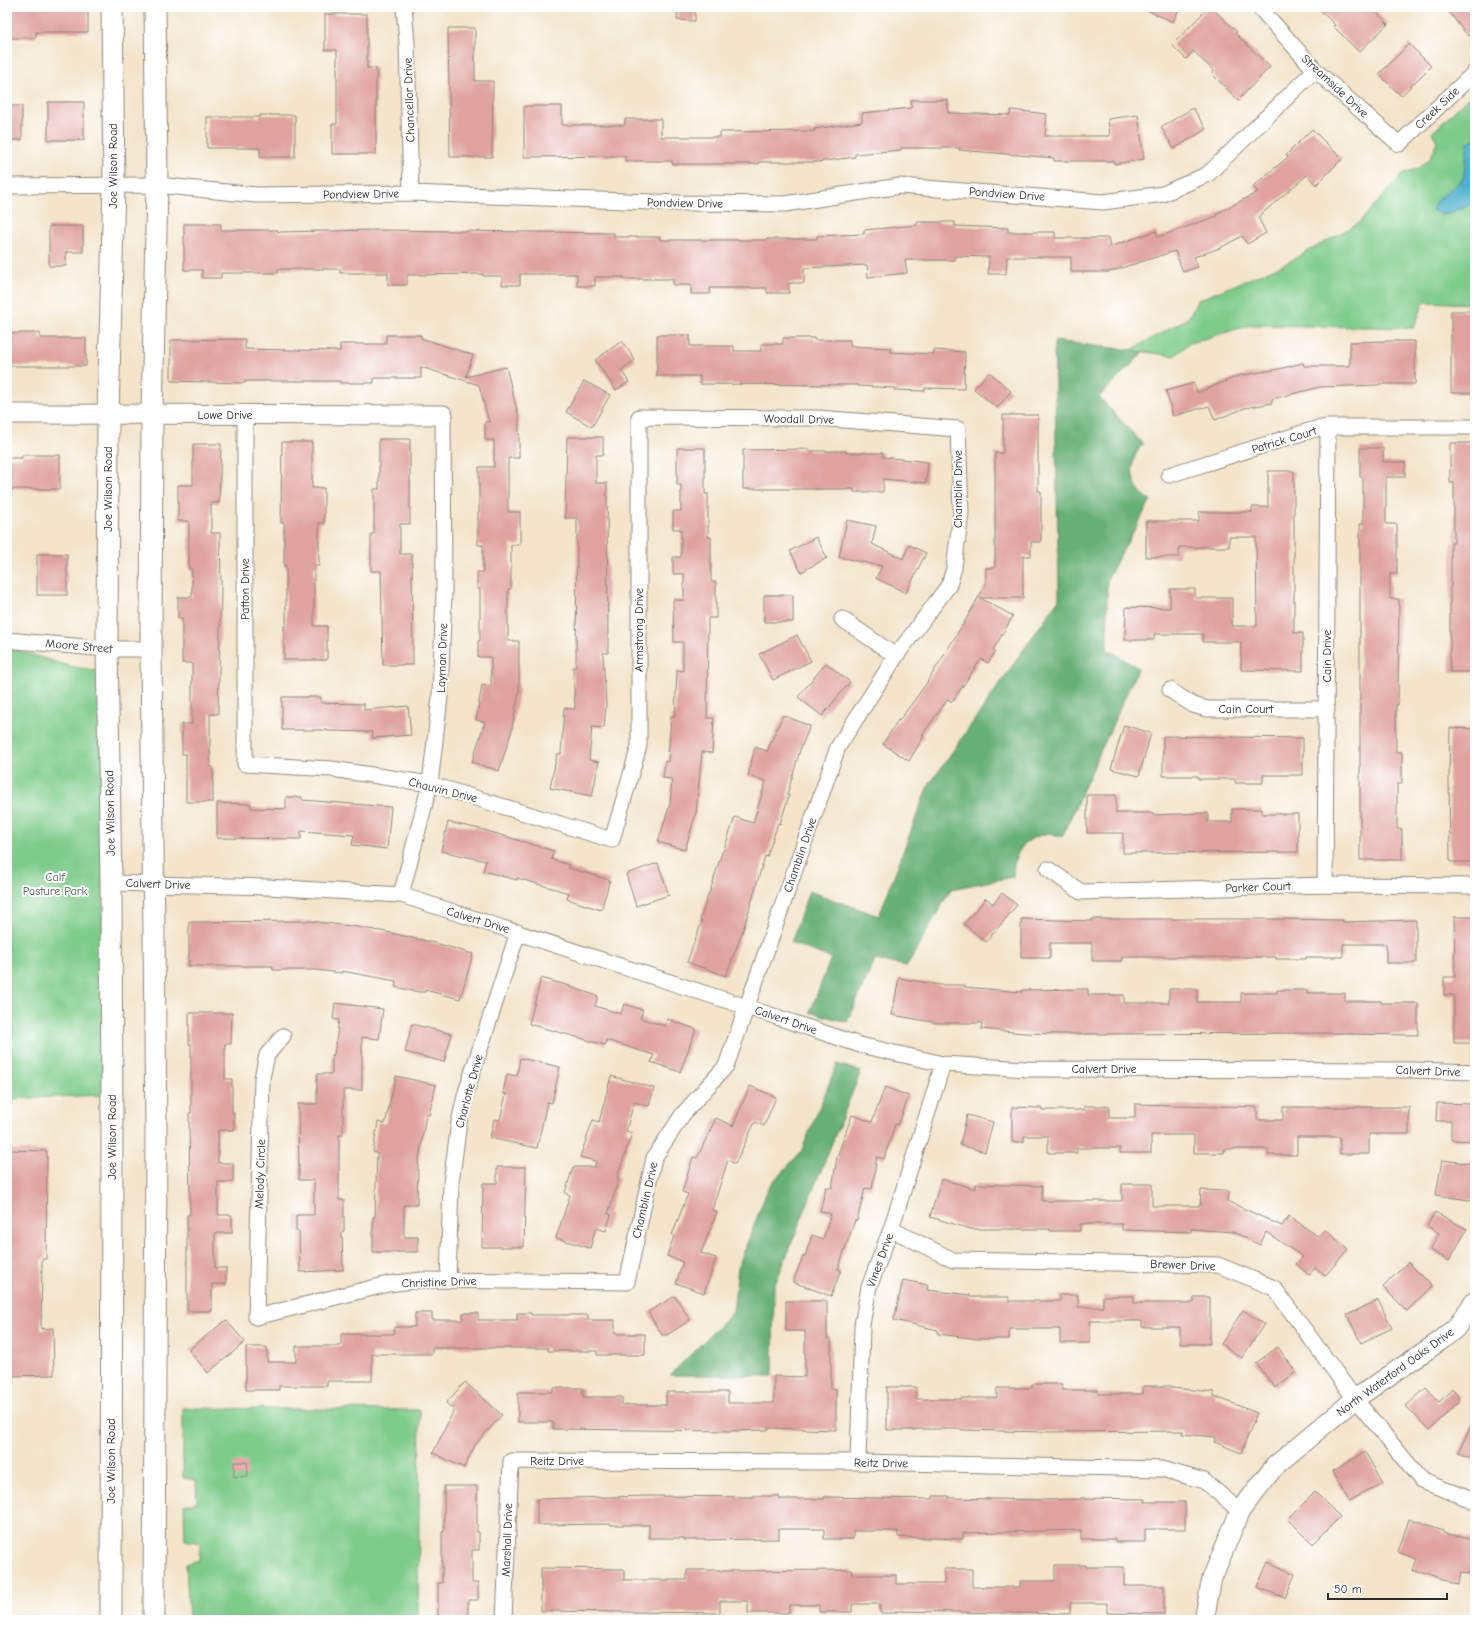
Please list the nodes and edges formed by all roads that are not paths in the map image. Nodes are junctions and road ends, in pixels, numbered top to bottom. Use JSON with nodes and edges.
{"nodes":[{"id":1,"x":112,"y":7,"type":"edge"},
{"id":2,"x":155,"y":7,"type":"edge"},
{"id":3,"x":404,"y":7,"type":"edge"},
{"id":4,"x":1259,"y":7,"type":"edge"},
{"id":5,"x":1315,"y":70,"type":"junction"},
{"id":6,"x":1475,"y":72,"type":"edge"},
{"id":7,"x":1399,"y":144,"type":"joint"},
{"id":8,"x":114,"y":185,"type":"junction"},
{"id":9,"x":157,"y":185,"type":"junction"},
{"id":10,"x":7,"y":186,"type":"edge"},
{"id":11,"x":411,"y":193,"type":"junction"},
{"id":12,"x":7,"y":414,"type":"edge"},
{"id":13,"x":108,"y":414,"type":"junction"},
{"id":14,"x":152,"y":415,"type":"junction"},
{"id":15,"x":244,"y":415,"type":"junction"},
{"id":16,"x":443,"y":415,"type":"joint"},
{"id":17,"x":639,"y":417,"type":"joint"},
{"id":18,"x":1475,"y":427,"type":"edge"},
{"id":19,"x":1328,"y":428,"type":"junction"},
{"id":20,"x":958,"y":429,"type":"joint"},
{"id":21,"x":1170,"y":475,"type":"dead end"},
{"id":22,"x":842,"y":619,"type":"dead end"},
{"id":23,"x":7,"y":640,"type":"edge"},
{"id":24,"x":107,"y":650,"type":"junction"},
{"id":25,"x":151,"y":650,"type":"junction"},
{"id":26,"x":896,"y":656,"type":"junction"},
{"id":27,"x":1170,"y":690,"type":"dead end"},
{"id":28,"x":1327,"y":709,"type":"junction"},
{"id":29,"x":245,"y":764,"type":"joint"},
{"id":30,"x":430,"y":784,"type":"junction"},
{"id":31,"x":612,"y":840,"type":"joint"},
{"id":32,"x":1048,"y":869,"type":"dead end"},
{"id":33,"x":111,"y":883,"type":"junction"},
{"id":34,"x":153,"y":884,"type":"junction"},
{"id":35,"x":1325,"y":885,"type":"junction"},
{"id":36,"x":1475,"y":886,"type":"edge"},
{"id":37,"x":401,"y":896,"type":"junction"},
{"id":38,"x":518,"y":932,"type":"junction"},
{"id":39,"x":747,"y":1007,"type":"junction"},
{"id":40,"x":283,"y":1036,"type":"dead end"},
{"id":41,"x":943,"y":1064,"type":"junction"},
{"id":42,"x":1475,"y":1072,"type":"edge"},
{"id":43,"x":891,"y":1229,"type":"junction"},
{"id":44,"x":448,"y":1280,"type":"junction"},
{"id":45,"x":627,"y":1282,"type":"joint"},
{"id":46,"x":1475,"y":1301,"type":"edge"},
{"id":47,"x":256,"y":1317,"type":"joint"},
{"id":48,"x":1355,"y":1400,"type":"junction"},
{"id":49,"x":511,"y":1461,"type":"joint"},
{"id":50,"x":858,"y":1462,"type":"junction"},
{"id":51,"x":1475,"y":1501,"type":"edge"},
{"id":52,"x":1240,"y":1511,"type":"junction"},
{"id":53,"x":111,"y":1620,"type":"edge"},
{"id":54,"x":154,"y":1620,"type":"edge"},
{"id":55,"x":504,"y":1620,"type":"edge"},
{"id":56,"x":1204,"y":1620,"type":"edge"}],
"edges":[{"from":1,"to":8,"type":"main road","name":"Joe Wilson Road"},
{"from":2,"to":9,"type":"main road"},
{"from":3,"to":11,"type":"street","name":"Chancellor Drive"},
{"from":4,"to":5,"type":"street","name":"Streamside Drive"},
{"from":5,"to":7,"type":"street","name":"Streamside Drive"},
{"from":5,"to":11,"type":"street","name":"Pondview Drive"},
{"from":6,"to":7,"type":"street","name":"Creek Side"},
{"from":8,"to":9,"type":"street","name":"Pondview Drive"},
{"from":8,"to":10,"type":"street","name":"Pondview Drive"},
{"from":8,"to":13,"type":"main road","name":"Joe Wilson Road"},
{"from":9,"to":11,"type":"street","name":"Pondview Drive"},
{"from":9,"to":14,"type":"main road"},
{"from":12,"to":13,"type":"street","name":"Lowe Drive"},
{"from":13,"to":14,"type":"street","name":"Lowe Drive"},
{"from":13,"to":24,"type":"main road","name":"Joe Wilson Road"},
{"from":14,"to":15,"type":"street","name":"Lowe Drive"},
{"from":14,"to":25,"type":"main road"},
{"from":15,"to":16,"type":"street","name":"Lowe Drive"},
{"from":15,"to":29,"type":"street","name":"Patton Drive"},
{"from":16,"to":30,"type":"street","name":"Layman Drive"},
{"from":17,"to":20,"type":"street","name":"Woodall Drive"},
{"from":17,"to":31,"type":"street","name":"Armstrong Drive"},
{"from":18,"to":19,"type":"street","name":"Patrick Court"},
{"from":19,"to":21,"type":"street","name":"Patrick Court"},
{"from":19,"to":28,"type":"street","name":"Cain Drive"},
{"from":20,"to":26,"type":"street","name":"Chamblin Drive"},
{"from":22,"to":26,"type":"street"},
{"from":23,"to":24,"type":"street","name":"Moore Street"},
{"from":24,"to":25,"type":"street","name":"Moore Street"},
{"from":24,"to":33,"type":"main road","name":"Joe Wilson Road"},
{"from":25,"to":34,"type":"main road"},
{"from":26,"to":39,"type":"street","name":"Chamblin Drive"},
{"from":27,"to":28,"type":"street","name":"Cain Court"},
{"from":28,"to":35,"type":"street","name":"Cain Drive"},
{"from":29,"to":30,"type":"street","name":"Chauvin Drive"},
{"from":30,"to":31,"type":"street","name":"Chauvin Drive"},
{"from":30,"to":37,"type":"street","name":"Layman Drive"},
{"from":32,"to":35,"type":"street","name":"Parker Court"},
{"from":33,"to":34,"type":"street","name":"Calvert Drive"},
{"from":33,"to":53,"type":"main road","name":"Joe Wilson Road"},
{"from":34,"to":37,"type":"street","name":"Calvert Drive"},
{"from":34,"to":54,"type":"main road"},
{"from":35,"to":36,"type":"street","name":"Parker Court"},
{"from":37,"to":38,"type":"street","name":"Calvert Drive"},
{"from":38,"to":39,"type":"street","name":"Calvert Drive"},
{"from":38,"to":44,"type":"street","name":"Charlotte Drive"},
{"from":39,"to":41,"type":"street","name":"Calvert Drive"},
{"from":39,"to":45,"type":"street","name":"Chamblin Drive"},
{"from":40,"to":47,"type":"street","name":"Melody Circle"},
{"from":41,"to":42,"type":"street","name":"Calvert Drive"},
{"from":41,"to":43,"type":"street","name":"Vines Drive"},
{"from":43,"to":48,"type":"street","name":"Brewer Drive"},
{"from":43,"to":50,"type":"street","name":"Vines Drive"},
{"from":44,"to":45,"type":"street","name":"Christine Drive"},
{"from":44,"to":47,"type":"street","name":"Christine Drive"},
{"from":46,"to":48,"type":"street","name":"North Waterford Oaks Drive"},
{"from":48,"to":51,"type":"street","name":"Brewer Drive"},
{"from":48,"to":52,"type":"street","name":"North Waterford Oaks Drive"},
{"from":49,"to":50,"type":"street","name":"Reitz Drive"},
{"from":49,"to":55,"type":"street","name":"Marshall Drive"},
{"from":50,"to":52,"type":"street","name":"Reitz Drive"},
{"from":52,"to":56,"type":"street","name":"North Waterford Oaks Drive"}]}
